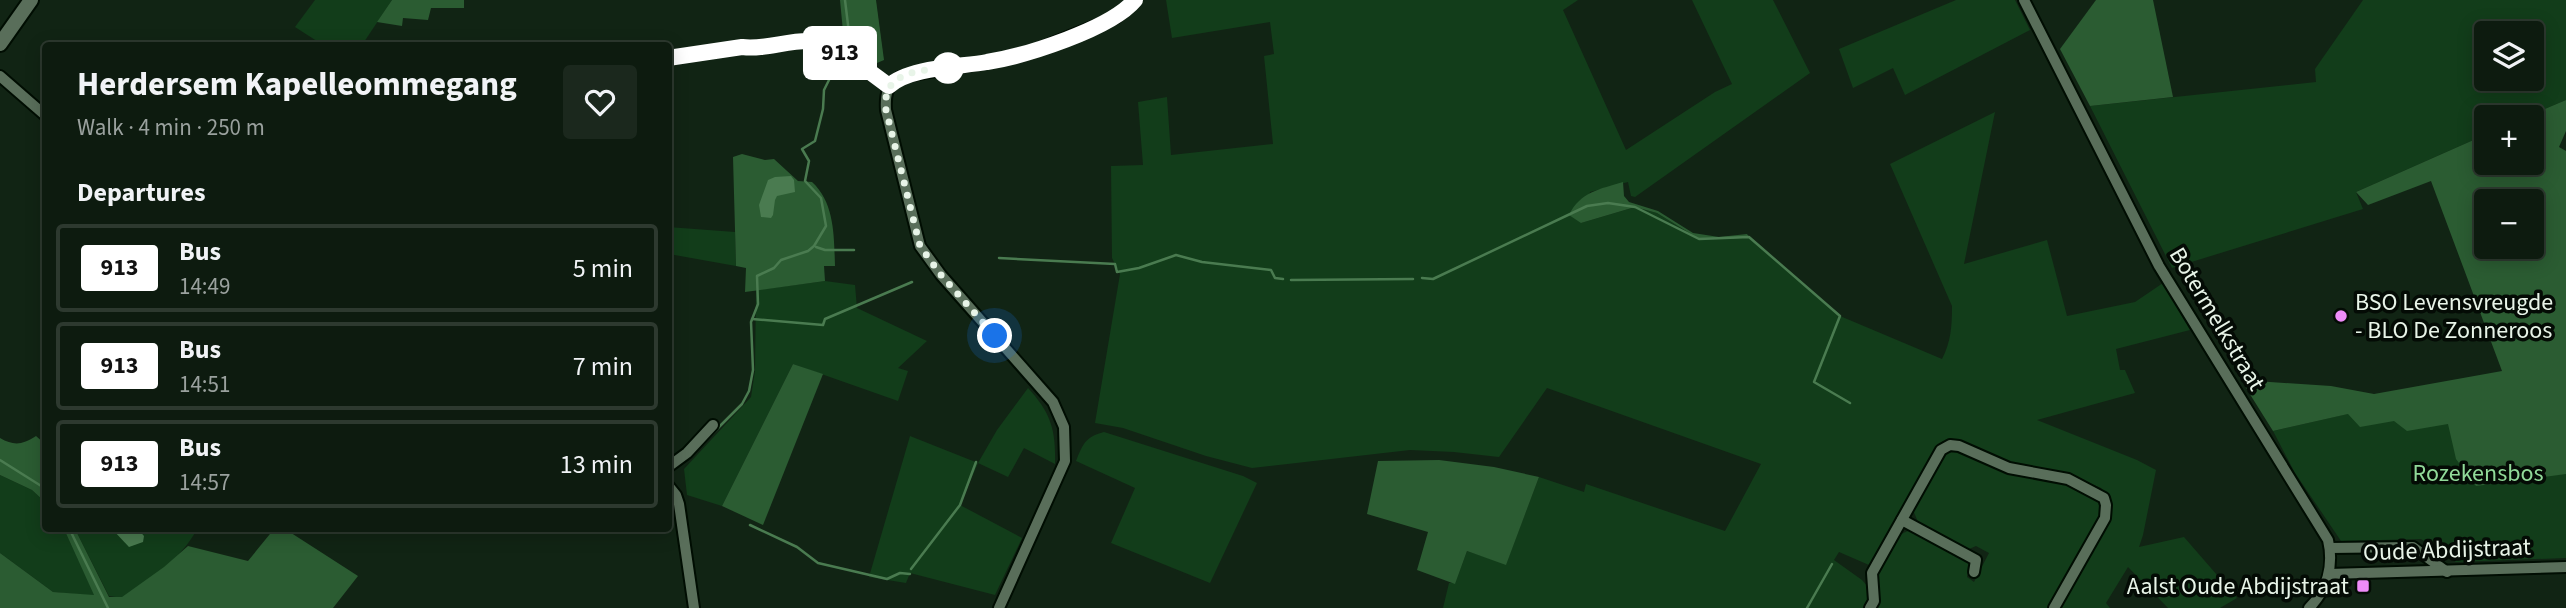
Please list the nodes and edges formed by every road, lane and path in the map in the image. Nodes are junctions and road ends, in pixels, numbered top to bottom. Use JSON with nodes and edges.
{"nodes":[{"id":1,"x":31,"y":0,"type":"edge"},
{"id":2,"x":1135,"y":0,"type":"edge"},
{"id":3,"x":2024,"y":0,"type":"edge"},
{"id":4,"x":0,"y":44,"type":"edge"},
{"id":5,"x":672,"y":57,"type":"edge"},
{"id":6,"x":0,"y":76,"type":"edge"},
{"id":7,"x":889,"y":86,"type":"junction"},
{"id":8,"x":42,"y":113,"type":"edge"},
{"id":9,"x":713,"y":425,"type":"dead end"},
{"id":10,"x":672,"y":464,"type":"edge"},
{"id":11,"x":672,"y":490,"type":"edge"},
{"id":12,"x":1902,"y":520,"type":"junction"},
{"id":13,"x":2330,"y":548,"type":"junction"},
{"id":14,"x":2566,"y":567,"type":"edge"},
{"id":15,"x":1974,"y":572,"type":"dead end"},
{"id":16,"x":2447,"y":572,"type":"junction"},
{"id":17,"x":2329,"y":574,"type":"junction"},
{"id":18,"x":694,"y":608,"type":"edge"},
{"id":19,"x":999,"y":608,"type":"edge"},
{"id":20,"x":1870,"y":608,"type":"edge"},
{"id":21,"x":2054,"y":608,"type":"edge"},
{"id":22,"x":2309,"y":608,"type":"edge"}],
"edges":[{"from":1,"to":4,"type":"street"},
{"from":2,"to":7,"type":"street"},
{"from":3,"to":13,"type":"street","name":"Botermelkstraat"},
{"from":5,"to":7,"type":"street"},
{"from":6,"to":8,"type":"street"},
{"from":7,"to":19,"type":"street"},
{"from":9,"to":10,"type":"street"},
{"from":11,"to":18,"type":"street"},
{"from":12,"to":15,"type":"street"},
{"from":12,"to":20,"type":"street"},
{"from":12,"to":21,"type":"street"},
{"from":13,"to":16,"type":"street"},
{"from":13,"to":17,"type":"street"},
{"from":14,"to":16,"type":"street","name":"Oude Abdijstraat"},
{"from":16,"to":17,"type":"street","name":"Oude Abdijstraat"},
{"from":17,"to":22,"type":"street"}]}
